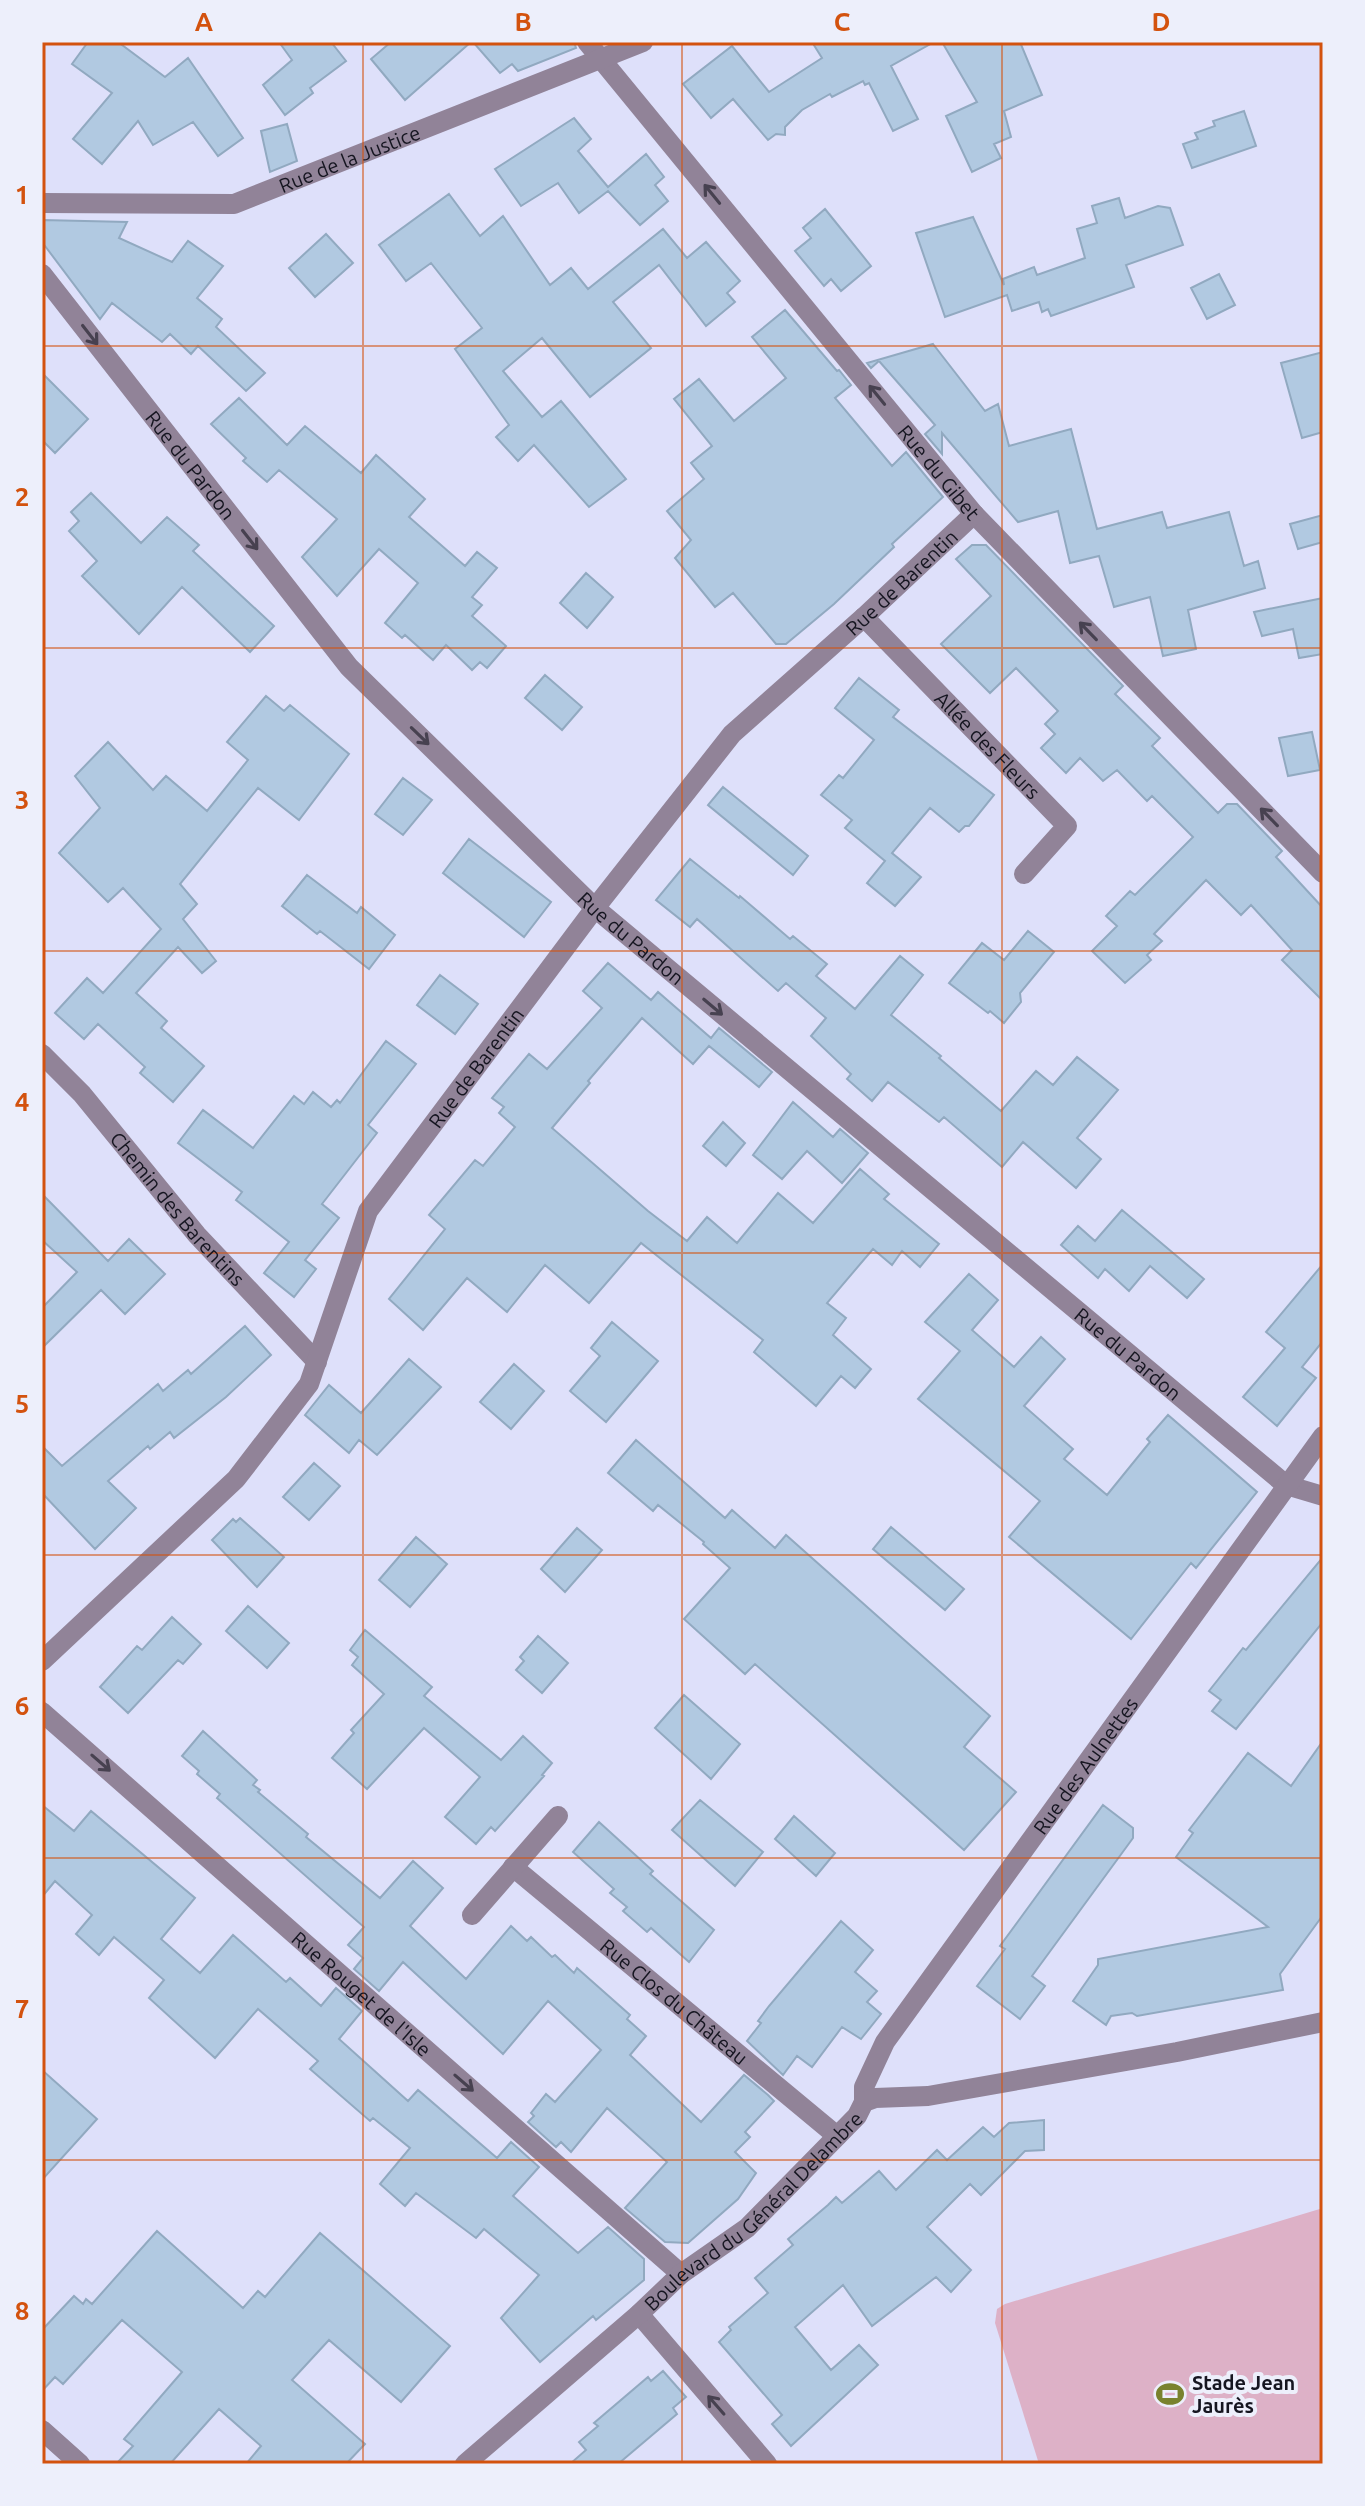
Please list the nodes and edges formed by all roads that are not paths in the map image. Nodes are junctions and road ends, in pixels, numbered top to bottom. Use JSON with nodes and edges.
{"nodes":[{"id":1,"x":587,"y":42,"type":"edge"},
{"id":2,"x":643,"y":42,"type":"edge"},
{"id":3,"x":601,"y":59,"type":"junction"},
{"id":4,"x":42,"y":203,"type":"edge"},
{"id":5,"x":42,"y":274,"type":"edge"},
{"id":6,"x":974,"y":514,"type":"junction"},
{"id":7,"x":864,"y":617,"type":"junction"},
{"id":8,"x":1323,"y":873,"type":"edge"},
{"id":9,"x":1024,"y":874,"type":"dead end"},
{"id":10,"x":595,"y":908,"type":"junction"},
{"id":11,"x":42,"y":1054,"type":"edge"},
{"id":12,"x":317,"y":1362,"type":"junction"},
{"id":13,"x":1323,"y":1436,"type":"edge"},
{"id":14,"x":1286,"y":1485,"type":"junction"},
{"id":15,"x":1323,"y":1496,"type":"edge"},
{"id":16,"x":42,"y":1661,"type":"edge"},
{"id":17,"x":42,"y":1712,"type":"edge"},
{"id":18,"x":558,"y":1816,"type":"dead end"},
{"id":19,"x":513,"y":1867,"type":"junction"},
{"id":20,"x":472,"y":1915,"type":"dead end"},
{"id":21,"x":1323,"y":2022,"type":"edge"},
{"id":22,"x":864,"y":2102,"type":"junction"},
{"id":23,"x":837,"y":2136,"type":"junction"},
{"id":24,"x":681,"y":2274,"type":"junction"},
{"id":25,"x":639,"y":2314,"type":"junction"},
{"id":26,"x":42,"y":2430,"type":"edge"},
{"id":27,"x":80,"y":2464,"type":"edge"},
{"id":28,"x":465,"y":2464,"type":"edge"},
{"id":29,"x":767,"y":2464,"type":"edge"}],
"edges":[{"from":1,"to":3,"type":"street","name":"Rue du Gibet"},
{"from":2,"to":3,"type":"street","name":"Rue de la Justice"},
{"from":3,"to":4,"type":"street","name":"Rue de la Justice"},
{"from":6,"to":3,"type":"street","name":"Rue du Gibet","one_way":true},
{"from":5,"to":10,"type":"street","name":"Rue du Pardon","one_way":true},
{"from":6,"to":7,"type":"street","name":"Rue de Barentin"},
{"from":8,"to":6,"type":"street","name":"Rue du Gibet","one_way":true},
{"from":7,"to":9,"type":"street","name":"Allée des Fleurs"},
{"from":7,"to":10,"type":"street","name":"Rue de Barentin"},
{"from":10,"to":12,"type":"street","name":"Rue de Barentin"},
{"from":10,"to":14,"type":"street","name":"Rue du Pardon","one_way":true},
{"from":11,"to":12,"type":"street","name":"Chemin des Barentins"},
{"from":12,"to":16,"type":"street","name":"Rue de Barentin"},
{"from":13,"to":14,"type":"street","name":"Rue des Aulnettes"},
{"from":14,"to":15,"type":"street","name":"Rue du Pardon"},
{"from":14,"to":22,"type":"street","name":"Rue des Aulnettes"},
{"from":17,"to":24,"type":"street","name":"Rue Rouget de l'Isle","one_way":true},
{"from":18,"to":19,"type":"street"},
{"from":19,"to":20,"type":"street"},
{"from":19,"to":23,"type":"street","name":"Rue Clos du Château"},
{"from":21,"to":22,"type":"street","name":"Boulevard du Général Delambre"},
{"from":22,"to":23,"type":"street","name":"Boulevard du Général Delambre"},
{"from":23,"to":24,"type":"street","name":"Boulevard du Général Delambre"},
{"from":24,"to":25,"type":"street","name":"Boulevard du Général Delambre"},
{"from":25,"to":28,"type":"street","name":"Boulevard du Général Delambre"},
{"from":29,"to":25,"type":"street","one_way":true},
{"from":26,"to":27,"type":"street"}]}
